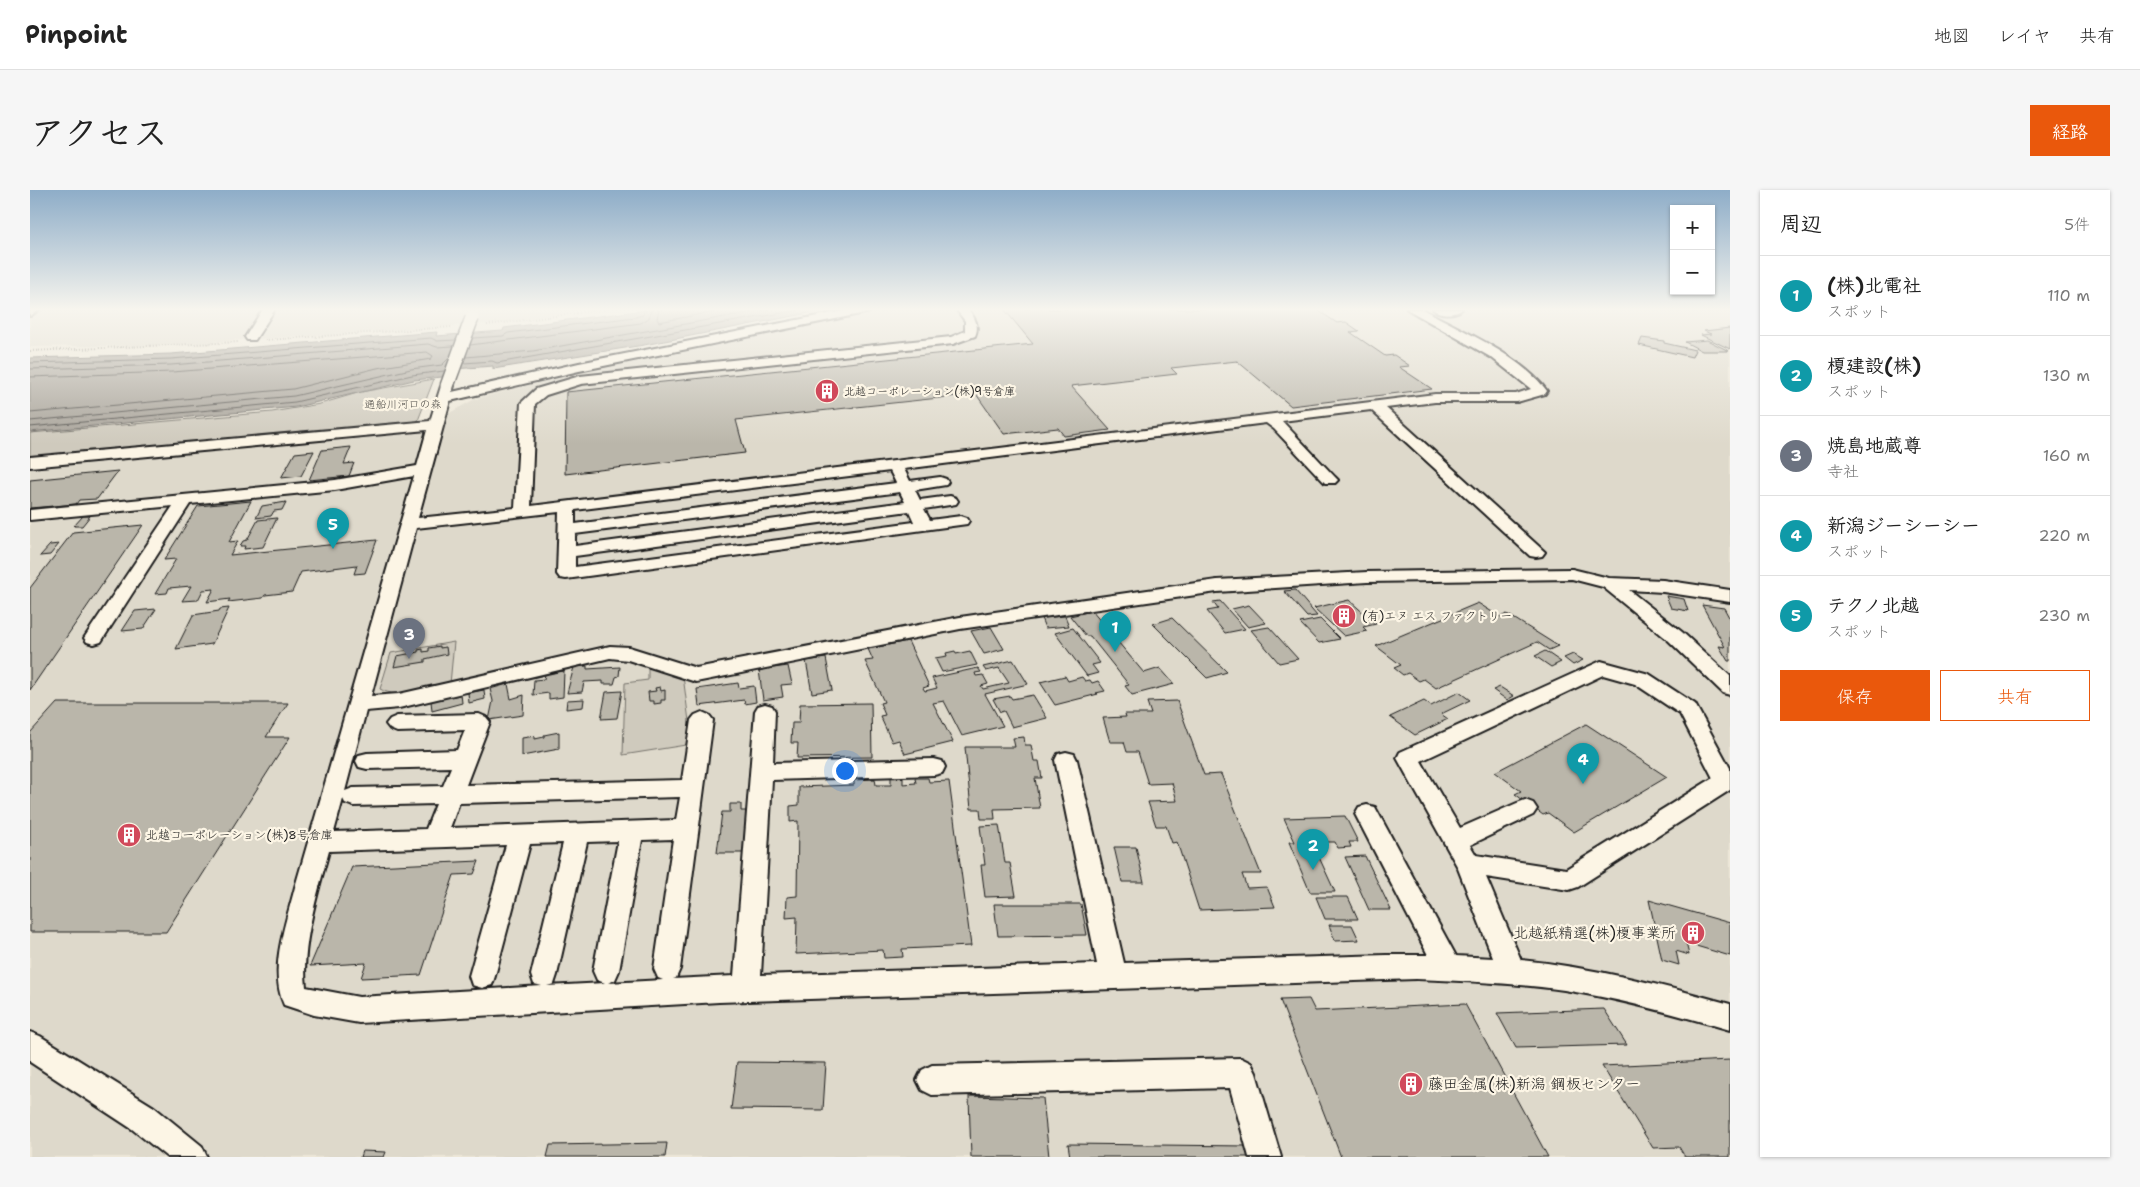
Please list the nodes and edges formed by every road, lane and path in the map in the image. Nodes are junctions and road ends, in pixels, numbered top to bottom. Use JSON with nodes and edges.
{"nodes":[{"id":1,"x":458,"y":354,"type":"edge"},
{"id":2,"x":644,"y":354,"type":"edge"},
{"id":3,"x":821,"y":354,"type":"edge"},
{"id":4,"x":1494,"y":354,"type":"edge"},
{"id":5,"x":445,"y":392,"type":"junction"},
{"id":6,"x":1375,"y":406,"type":"junction"},
{"id":7,"x":1269,"y":419,"type":"junction"},
{"id":8,"x":437,"y":424,"type":"junction"},
{"id":9,"x":30,"y":462,"type":"edge"},
{"id":10,"x":895,"y":465,"type":"junction"},
{"id":11,"x":425,"y":469,"type":"junction"},
{"id":12,"x":1330,"y":480,"type":"dead end"},
{"id":13,"x":940,"y":482,"type":"dead end"},
{"id":14,"x":906,"y":487,"type":"junction"},
{"id":15,"x":185,"y":500,"type":"junction"},
{"id":16,"x":950,"y":501,"type":"dead end"},
{"id":17,"x":567,"y":506,"type":"junction"},
{"id":18,"x":915,"y":506,"type":"junction"},
{"id":19,"x":523,"y":512,"type":"junction"},
{"id":20,"x":30,"y":515,"type":"edge"},
{"id":21,"x":961,"y":521,"type":"dead end"},
{"id":22,"x":408,"y":524,"type":"junction"},
{"id":23,"x":924,"y":526,"type":"junction"},
{"id":24,"x":566,"y":530,"type":"junction"},
{"id":25,"x":566,"y":552,"type":"junction"},
{"id":26,"x":1536,"y":552,"type":"dead end"},
{"id":27,"x":1609,"y":583,"type":"junction"},
{"id":28,"x":1730,"y":596,"type":"edge"},
{"id":29,"x":94,"y":638,"type":"dead end"},
{"id":30,"x":1730,"y":688,"type":"edge"},
{"id":31,"x":358,"y":705,"type":"junction"},
{"id":32,"x":765,"y":711,"type":"dead end"},
{"id":33,"x":702,"y":720,"type":"dead end"},
{"id":34,"x":397,"y":724,"type":"dead end"},
{"id":35,"x":465,"y":758,"type":"junction"},
{"id":36,"x":1066,"y":760,"type":"dead end"},
{"id":37,"x":368,"y":761,"type":"dead end"},
{"id":38,"x":934,"y":767,"type":"dead end"},
{"id":39,"x":761,"y":772,"type":"junction"},
{"id":40,"x":692,"y":788,"type":"junction"},
{"id":41,"x":451,"y":794,"type":"junction"},
{"id":42,"x":353,"y":797,"type":"dead end"},
{"id":43,"x":1525,"y":809,"type":"dead end"},
{"id":44,"x":1367,"y":814,"type":"dead end"},
{"id":45,"x":686,"y":829,"type":"junction"},
{"id":46,"x":632,"y":831,"type":"junction"},
{"id":47,"x":578,"y":833,"type":"junction"},
{"id":48,"x":521,"y":835,"type":"junction"},
{"id":49,"x":434,"y":838,"type":"junction"},
{"id":50,"x":1455,"y":840,"type":"junction"},
{"id":51,"x":319,"y":842,"type":"junction"},
{"id":52,"x":1468,"y":864,"type":"junction"},
{"id":53,"x":1448,"y":967,"type":"junction"},
{"id":54,"x":667,"y":968,"type":"dead end"},
{"id":55,"x":606,"y":971,"type":"dead end"},
{"id":56,"x":1512,"y":972,"type":"junction"},
{"id":57,"x":544,"y":975,"type":"dead end"},
{"id":58,"x":482,"y":976,"type":"dead end"},
{"id":59,"x":1113,"y":976,"type":"junction"},
{"id":60,"x":747,"y":988,"type":"junction"},
{"id":61,"x":1730,"y":1017,"type":"edge"},
{"id":62,"x":30,"y":1046,"type":"edge"},
{"id":63,"x":932,"y":1080,"type":"dead end"},
{"id":64,"x":191,"y":1157,"type":"edge"},
{"id":65,"x":1265,"y":1157,"type":"edge"}],
"edges":[{"from":1,"to":5,"type":"street","bridge":true},
{"from":2,"to":5,"type":"street"},
{"from":3,"to":19,"type":"street"},
{"from":4,"to":6,"type":"street"},
{"from":5,"to":8,"type":"street"},
{"from":6,"to":7,"type":"street"},
{"from":6,"to":26,"type":"street"},
{"from":7,"to":10,"type":"street"},
{"from":7,"to":12,"type":"street"},
{"from":8,"to":9,"type":"street"},
{"from":8,"to":11,"type":"street"},
{"from":10,"to":14,"type":"street"},
{"from":10,"to":17,"type":"street"},
{"from":11,"to":15,"type":"street"},
{"from":11,"to":22,"type":"street"},
{"from":13,"to":14,"type":"street"},
{"from":14,"to":18,"type":"street"},
{"from":14,"to":24,"type":"street"},
{"from":15,"to":20,"type":"street"},
{"from":15,"to":29,"type":"street"},
{"from":16,"to":18,"type":"street"},
{"from":17,"to":19,"type":"street"},
{"from":17,"to":24,"type":"street"},
{"from":18,"to":23,"type":"street"},
{"from":18,"to":25,"type":"street"},
{"from":19,"to":22,"type":"street"},
{"from":21,"to":23,"type":"street"},
{"from":22,"to":31,"type":"street"},
{"from":23,"to":25,"type":"street"},
{"from":24,"to":25,"type":"street"},
{"from":27,"to":28,"type":"street"},
{"from":27,"to":30,"type":"street"},
{"from":27,"to":31,"type":"street"},
{"from":31,"to":51,"type":"street"},
{"from":32,"to":39,"type":"street"},
{"from":33,"to":40,"type":"street"},
{"from":34,"to":35,"type":"street"},
{"from":35,"to":37,"type":"street"},
{"from":35,"to":41,"type":"street"},
{"from":36,"to":59,"type":"street"},
{"from":38,"to":39,"type":"street"},
{"from":39,"to":60,"type":"street"},
{"from":40,"to":41,"type":"street"},
{"from":40,"to":45,"type":"street"},
{"from":41,"to":42,"type":"street"},
{"from":41,"to":49,"type":"street"},
{"from":43,"to":50,"type":"street"},
{"from":44,"to":53,"type":"street"},
{"from":45,"to":46,"type":"street"},
{"from":45,"to":54,"type":"street"},
{"from":46,"to":47,"type":"street"},
{"from":46,"to":55,"type":"street"},
{"from":47,"to":48,"type":"street"},
{"from":47,"to":57,"type":"street"},
{"from":48,"to":49,"type":"street"},
{"from":48,"to":58,"type":"street"},
{"from":49,"to":51,"type":"street"},
{"from":50,"to":52,"type":"street"},
{"from":50,"to":52,"type":"street"},
{"from":51,"to":60,"type":"street"},
{"from":52,"to":56,"type":"street"},
{"from":53,"to":56,"type":"street"},
{"from":53,"to":59,"type":"street"},
{"from":56,"to":61,"type":"street"},
{"from":59,"to":60,"type":"street"},
{"from":62,"to":64,"type":"street"},
{"from":63,"to":65,"type":"street"}]}
